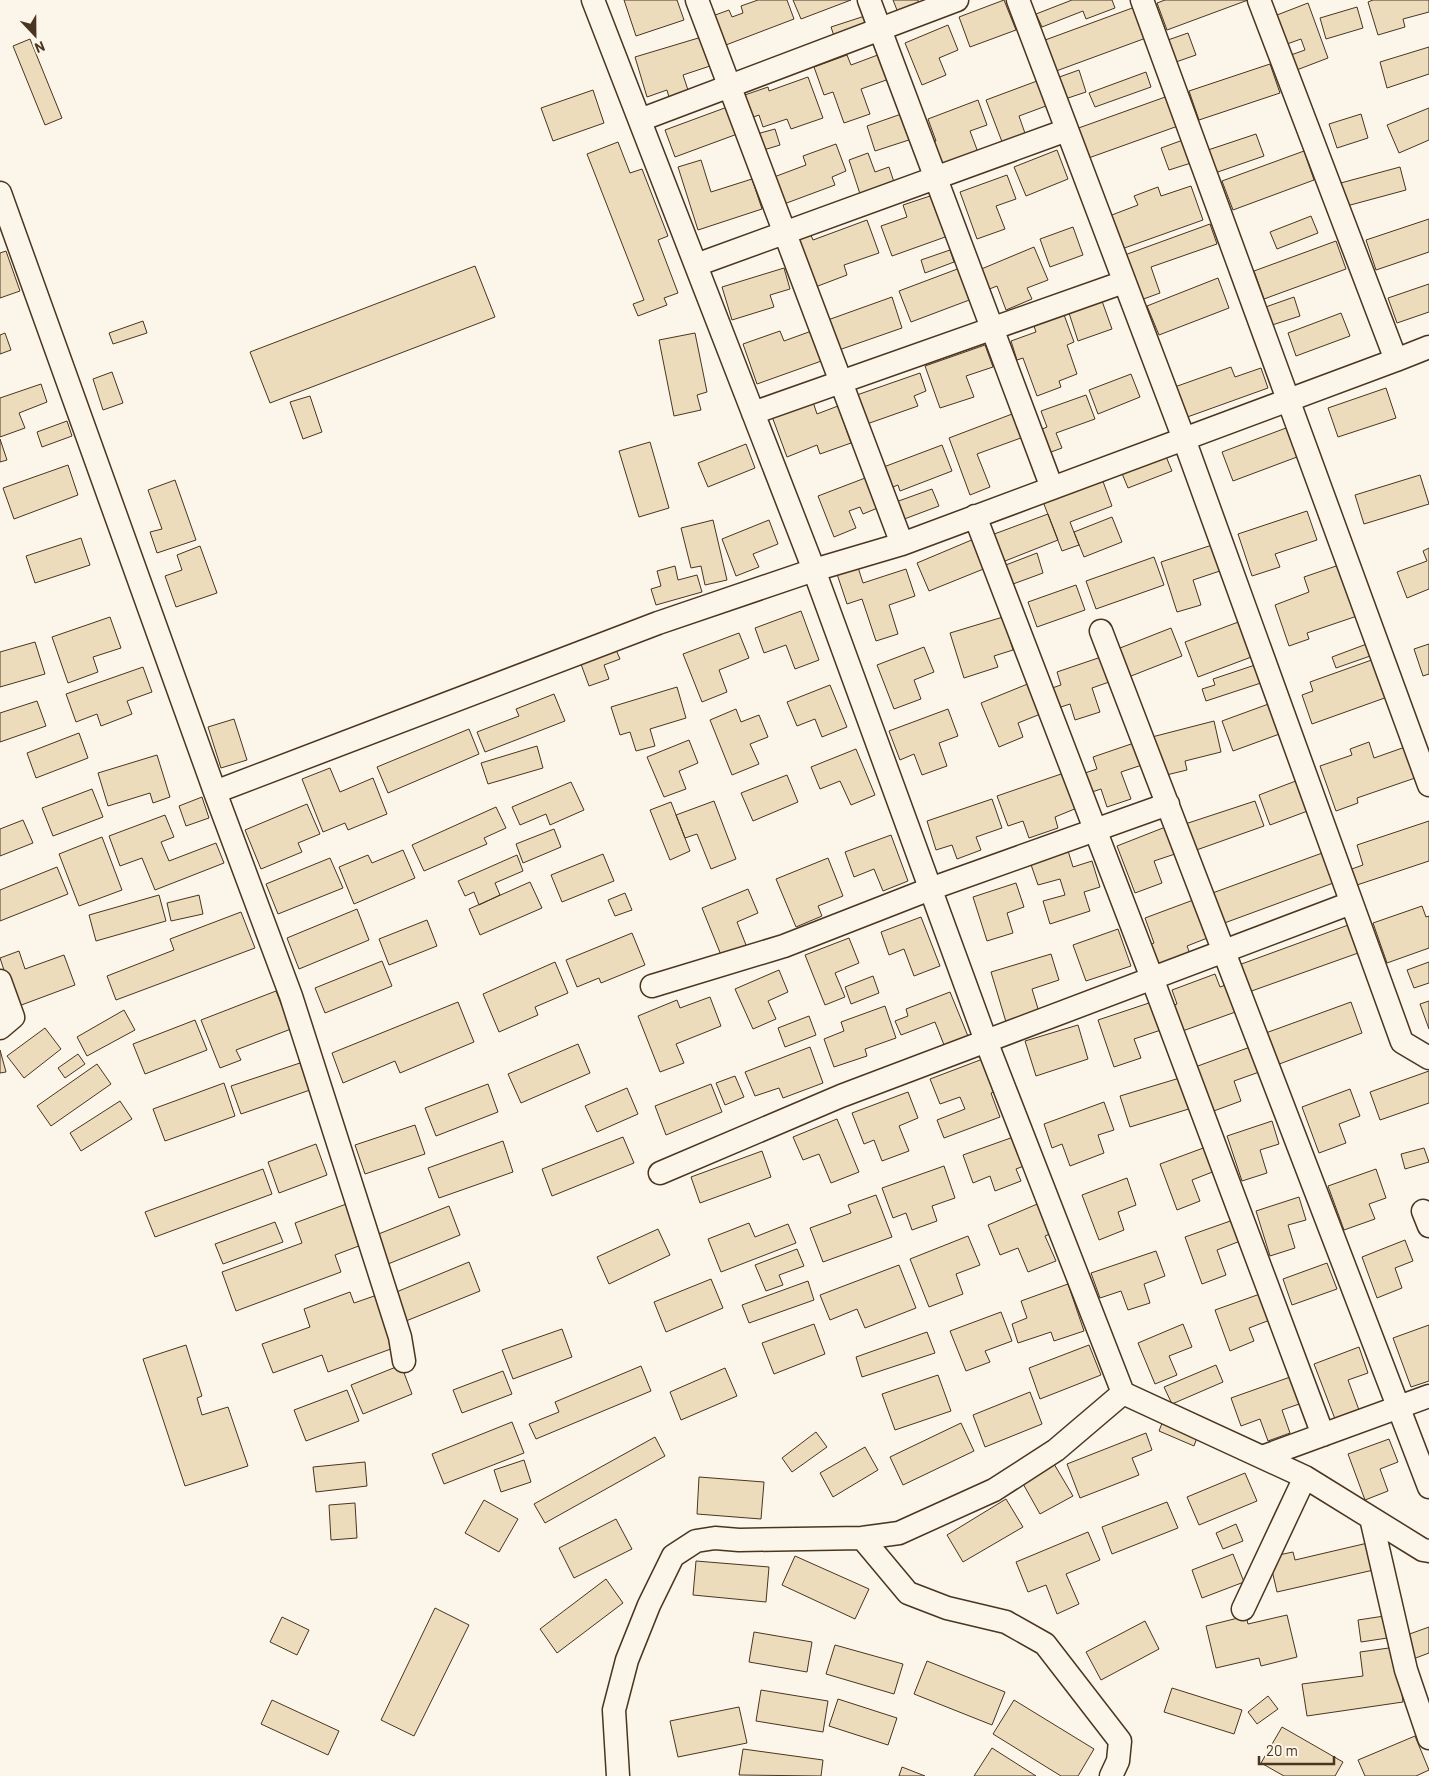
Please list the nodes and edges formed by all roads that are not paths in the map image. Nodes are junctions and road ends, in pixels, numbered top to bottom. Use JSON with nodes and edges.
{"nodes":[{"id":1,"x":593,"y":0,"type":"edge"},
{"id":2,"x":697,"y":0,"type":"edge"},
{"id":3,"x":869,"y":0,"type":"edge"},
{"id":4,"x":957,"y":0,"type":"edge"},
{"id":5,"x":1018,"y":0,"type":"edge"},
{"id":6,"x":1142,"y":0,"type":"edge"},
{"id":7,"x":1259,"y":0,"type":"edge"},
{"id":8,"x":880,"y":29,"type":"junction"},
{"id":9,"x":729,"y":86,"type":"junction"},
{"id":10,"x":640,"y":120,"type":"junction"},
{"id":11,"x":1067,"y":130,"type":"junction"},
{"id":12,"x":936,"y":178,"type":"junction"},
{"id":13,"x":0,"y":193,"type":"edge"},
{"id":14,"x":785,"y":233,"type":"junction"},
{"id":15,"x":696,"y":265,"type":"junction"},
{"id":16,"x":1124,"y":282,"type":"junction"},
{"id":17,"x":992,"y":328,"type":"junction"},
{"id":18,"x":1429,"y":347,"type":"edge"},
{"id":19,"x":1396,"y":360,"type":"junction"},
{"id":20,"x":841,"y":382,"type":"junction"},
{"id":21,"x":1287,"y":400,"type":"junction"},
{"id":22,"x":753,"y":414,"type":"junction"},
{"id":23,"x":1184,"y":439,"type":"junction"},
{"id":24,"x":1052,"y":488,"type":"junction"},
{"id":25,"x":975,"y":516,"type":"junction"},
{"id":26,"x":902,"y":544,"type":"junction"},
{"id":27,"x":814,"y":570,"type":"junction"},
{"id":28,"x":1101,"y":631,"type":"dead end"},
{"id":29,"x":1429,"y":785,"type":"edge"},
{"id":30,"x":215,"y":792,"type":"junction"},
{"id":31,"x":1168,"y":804,"type":"junction"},
{"id":32,"x":1095,"y":830,"type":"junction"},
{"id":33,"x":930,"y":889,"type":"junction"},
{"id":34,"x":1351,"y":903,"type":"junction"},
{"id":35,"x":1224,"y":951,"type":"junction"},
{"id":36,"x":1152,"y":978,"type":"junction"},
{"id":37,"x":0,"y":981,"type":"edge"},
{"id":38,"x":652,"y":986,"type":"dead end"},
{"id":39,"x":0,"y":1028,"type":"edge"},
{"id":40,"x":986,"y":1041,"type":"junction"},
{"id":41,"x":1429,"y":1058,"type":"edge"},
{"id":42,"x":660,"y":1174,"type":"dead end"},
{"id":43,"x":404,"y":1361,"type":"dead end"},
{"id":44,"x":1123,"y":1393,"type":"junction"},
{"id":45,"x":1429,"y":1396,"type":"edge"},
{"id":46,"x":1398,"y":1408,"type":"junction"},
{"id":47,"x":1323,"y":1435,"type":"junction"},
{"id":48,"x":1262,"y":1458,"type":"junction"},
{"id":49,"x":1305,"y":1477,"type":"junction"},
{"id":50,"x":1429,"y":1487,"type":"edge"},
{"id":51,"x":1371,"y":1518,"type":"junction"},
{"id":52,"x":862,"y":1538,"type":"junction"},
{"id":53,"x":1429,"y":1551,"type":"edge"},
{"id":54,"x":1243,"y":1609,"type":"dead end"},
{"id":55,"x":1429,"y":1738,"type":"edge"},
{"id":56,"x":618,"y":1776,"type":"edge"},
{"id":57,"x":1111,"y":1776,"type":"edge"}],
"edges":[{"from":1,"to":10,"type":"street"},
{"from":2,"to":9,"type":"street"},
{"from":3,"to":8,"type":"street"},
{"from":4,"to":8,"type":"street"},
{"from":5,"to":11,"type":"street"},
{"from":6,"to":21,"type":"street"},
{"from":7,"to":19,"type":"street"},
{"from":8,"to":9,"type":"street"},
{"from":8,"to":12,"type":"street"},
{"from":9,"to":10,"type":"street"},
{"from":9,"to":14,"type":"street"},
{"from":10,"to":15,"type":"street"},
{"from":11,"to":12,"type":"street"},
{"from":11,"to":16,"type":"street"},
{"from":12,"to":14,"type":"street"},
{"from":12,"to":17,"type":"street"},
{"from":13,"to":30,"type":"street"},
{"from":14,"to":15,"type":"street"},
{"from":14,"to":20,"type":"street"},
{"from":15,"to":22,"type":"street"},
{"from":16,"to":17,"type":"street"},
{"from":16,"to":23,"type":"street"},
{"from":17,"to":20,"type":"street"},
{"from":17,"to":24,"type":"street"},
{"from":18,"to":19,"type":"street"},
{"from":19,"to":21,"type":"street"},
{"from":20,"to":22,"type":"street"},
{"from":20,"to":26,"type":"street"},
{"from":21,"to":23,"type":"street"},
{"from":21,"to":29,"type":"street"},
{"from":22,"to":27,"type":"street"},
{"from":23,"to":24,"type":"street"},
{"from":23,"to":34,"type":"street"},
{"from":24,"to":25,"type":"street"},
{"from":25,"to":26,"type":"street"},
{"from":25,"to":32,"type":"street"},
{"from":26,"to":27,"type":"street"},
{"from":27,"to":30,"type":"street"},
{"from":27,"to":33,"type":"street"},
{"from":28,"to":31,"type":"street"},
{"from":30,"to":43,"type":"street"},
{"from":31,"to":32,"type":"street"},
{"from":31,"to":35,"type":"street"},
{"from":32,"to":33,"type":"street"},
{"from":32,"to":36,"type":"street"},
{"from":33,"to":38,"type":"street"},
{"from":33,"to":40,"type":"street"},
{"from":34,"to":35,"type":"street"},
{"from":34,"to":41,"type":"street"},
{"from":35,"to":36,"type":"street"},
{"from":35,"to":46,"type":"street"},
{"from":36,"to":40,"type":"street"},
{"from":36,"to":47,"type":"street"},
{"from":37,"to":39,"type":"street"},
{"from":40,"to":42,"type":"street"},
{"from":40,"to":44,"type":"street"},
{"from":44,"to":48,"type":"street"},
{"from":44,"to":52,"type":"street"},
{"from":45,"to":46,"type":"street"},
{"from":46,"to":47,"type":"street"},
{"from":46,"to":50,"type":"street"},
{"from":47,"to":48,"type":"street"},
{"from":48,"to":49,"type":"street"},
{"from":49,"to":51,"type":"street"},
{"from":49,"to":54,"type":"street"},
{"from":51,"to":53,"type":"street"},
{"from":51,"to":55,"type":"street"},
{"from":52,"to":56,"type":"street"},
{"from":52,"to":57,"type":"street"}]}
